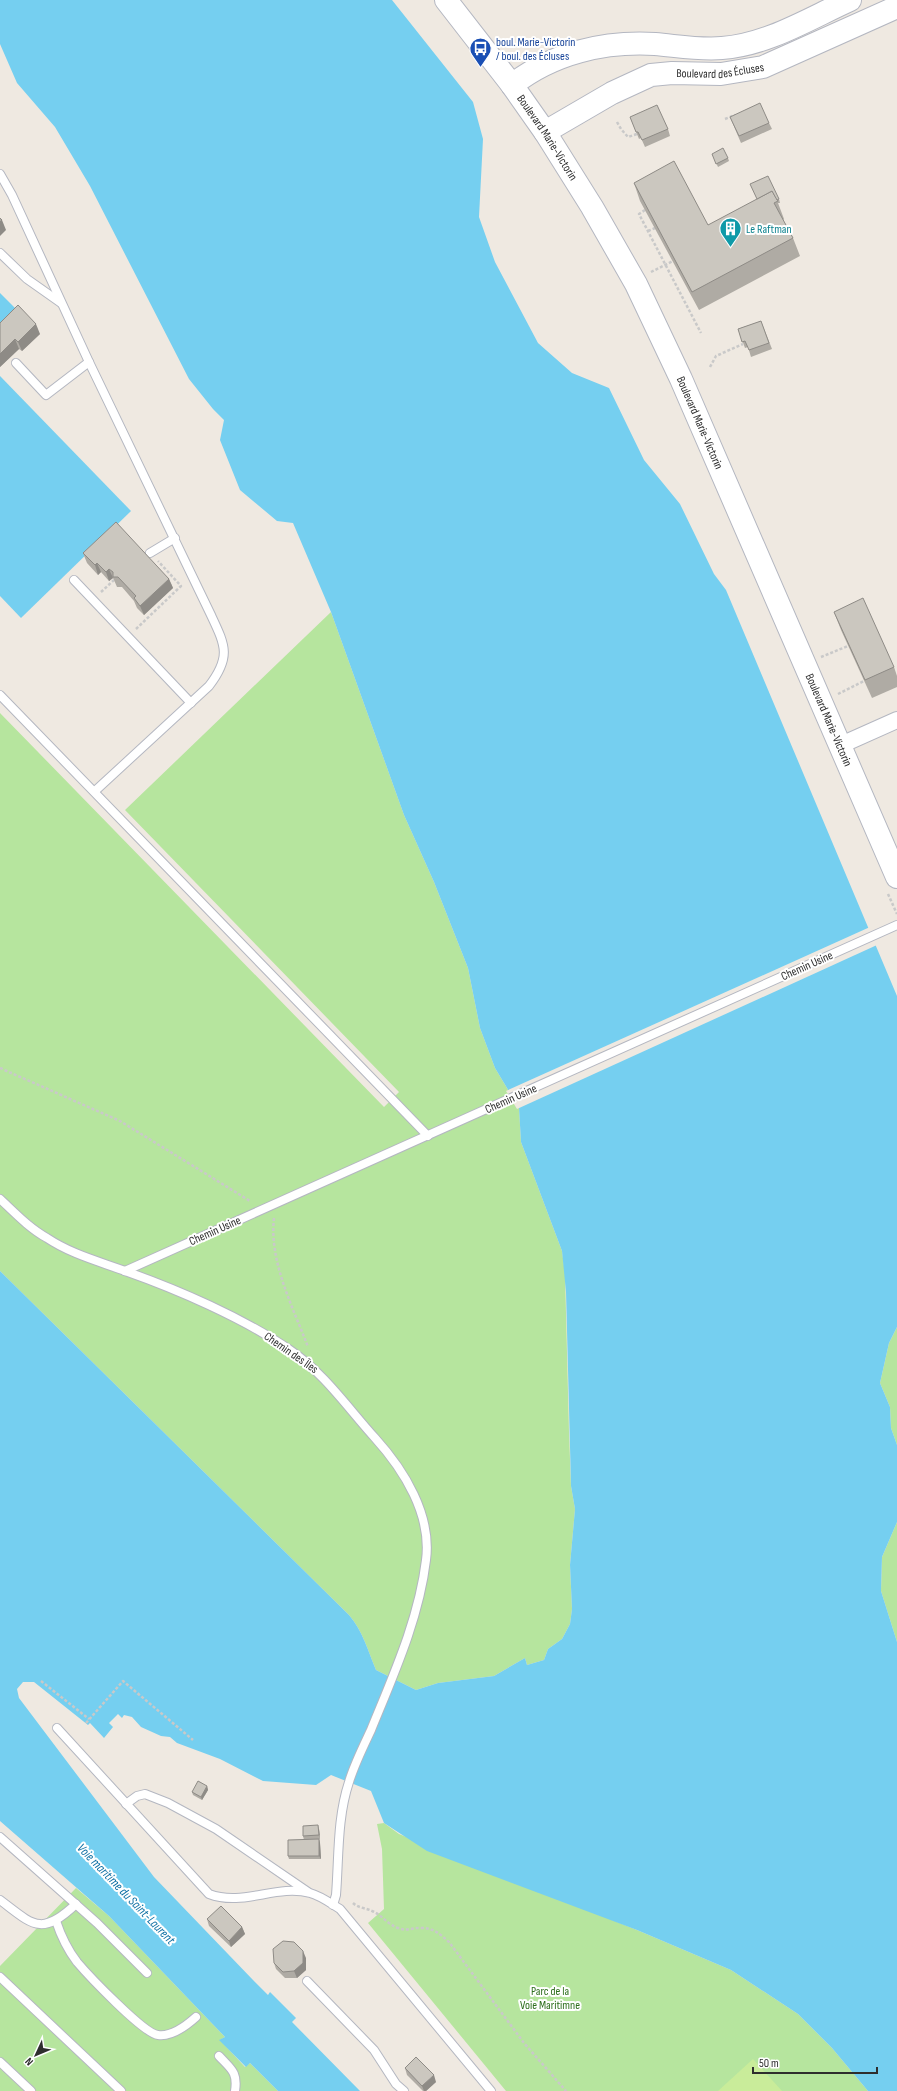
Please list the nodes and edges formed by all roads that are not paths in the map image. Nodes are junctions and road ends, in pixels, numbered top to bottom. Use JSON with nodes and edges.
{"nodes":[{"id":1,"x":446,"y":0,"type":"edge"},
{"id":2,"x":850,"y":0,"type":"edge"},
{"id":3,"x":897,"y":7,"type":"edge"},
{"id":4,"x":512,"y":85,"type":"junction"},
{"id":5,"x":545,"y":132,"type":"junction"},
{"id":6,"x":0,"y":174,"type":"edge"},
{"id":7,"x":0,"y":253,"type":"edge"},
{"id":8,"x":62,"y":304,"type":"junction"},
{"id":9,"x":89,"y":362,"type":"junction"},
{"id":10,"x":16,"y":363,"type":"dead end"},
{"id":11,"x":175,"y":538,"type":"junction"},
{"id":12,"x":150,"y":553,"type":"road end"},
{"id":13,"x":74,"y":580,"type":"dead end"},
{"id":14,"x":0,"y":695,"type":"edge"},
{"id":15,"x":191,"y":703,"type":"junction"},
{"id":16,"x":897,"y":720,"type":"edge"},
{"id":17,"x":841,"y":745,"type":"junction"},
{"id":18,"x":95,"y":791,"type":"junction"},
{"id":19,"x":897,"y":877,"type":"edge"},
{"id":20,"x":897,"y":925,"type":"edge"},
{"id":21,"x":428,"y":1136,"type":"junction"},
{"id":22,"x":0,"y":1199,"type":"edge"},
{"id":23,"x":125,"y":1271,"type":"junction"},
{"id":24,"x":57,"y":1728,"type":"dead end"},
{"id":25,"x":126,"y":1804,"type":"junction"},
{"id":26,"x":0,"y":1837,"type":"edge"},
{"id":27,"x":309,"y":1893,"type":"junction"},
{"id":28,"x":0,"y":1900,"type":"edge"},
{"id":29,"x":76,"y":1904,"type":"junction"},
{"id":30,"x":333,"y":1905,"type":"junction"},
{"id":31,"x":56,"y":1921,"type":"junction"},
{"id":32,"x":147,"y":1973,"type":"dead end"},
{"id":33,"x":0,"y":1977,"type":"edge"},
{"id":34,"x":307,"y":1981,"type":"dead end"},
{"id":35,"x":196,"y":2017,"type":"dead end"},
{"id":36,"x":219,"y":2056,"type":"dead end"},
{"id":37,"x":0,"y":2062,"type":"edge"},
{"id":38,"x":31,"y":2091,"type":"edge"},
{"id":39,"x":121,"y":2091,"type":"edge"},
{"id":40,"x":235,"y":2091,"type":"edge"},
{"id":41,"x":404,"y":2091,"type":"edge"},
{"id":42,"x":491,"y":2091,"type":"edge"}],
"edges":[{"from":1,"to":4,"type":"street","name":"Boulevard Marie-Victorin"},
{"from":2,"to":4,"type":"street","name":"Boulevard des Écluses"},
{"from":3,"to":5,"type":"street","name":"Boulevard des Écluses"},
{"from":4,"to":5,"type":"street","name":"Boulevard Marie-Victorin"},
{"from":5,"to":17,"type":"street","name":"Boulevard Marie-Victorin"},
{"from":6,"to":8,"type":"lane"},
{"from":7,"to":8,"type":"lane"},
{"from":8,"to":9,"type":"lane"},
{"from":9,"to":10,"type":"lane"},
{"from":9,"to":11,"type":"lane"},
{"from":11,"to":12,"type":"lane"},
{"from":11,"to":15,"type":"lane"},
{"from":13,"to":15,"type":"lane"},
{"from":14,"to":18,"type":"lane"},
{"from":15,"to":18,"type":"lane"},
{"from":16,"to":17,"type":"street"},
{"from":17,"to":19,"type":"street","name":"Boulevard Marie-Victorin"},
{"from":18,"to":21,"type":"lane"},
{"from":20,"to":21,"type":"lane","name":"Chemin Usine"},
{"from":21,"to":23,"type":"lane","name":"Chemin Usine"},
{"from":22,"to":23,"type":"lane","name":"Chemin des Îles"},
{"from":23,"to":30,"type":"lane","name":"Chemin des Îles"},
{"from":24,"to":25,"type":"lane"},
{"from":25,"to":27,"type":"lane"},
{"from":25,"to":27,"type":"lane"},
{"from":26,"to":29,"type":"lane"},
{"from":27,"to":30,"type":"lane"},
{"from":28,"to":31,"type":"lane"},
{"from":29,"to":31,"type":"lane"},
{"from":29,"to":32,"type":"lane"},
{"from":30,"to":42,"type":"lane"},
{"from":31,"to":35,"type":"lane"},
{"from":33,"to":39,"type":"lane"},
{"from":34,"to":41,"type":"lane"},
{"from":36,"to":40,"type":"lane"},
{"from":37,"to":38,"type":"lane"}]}
